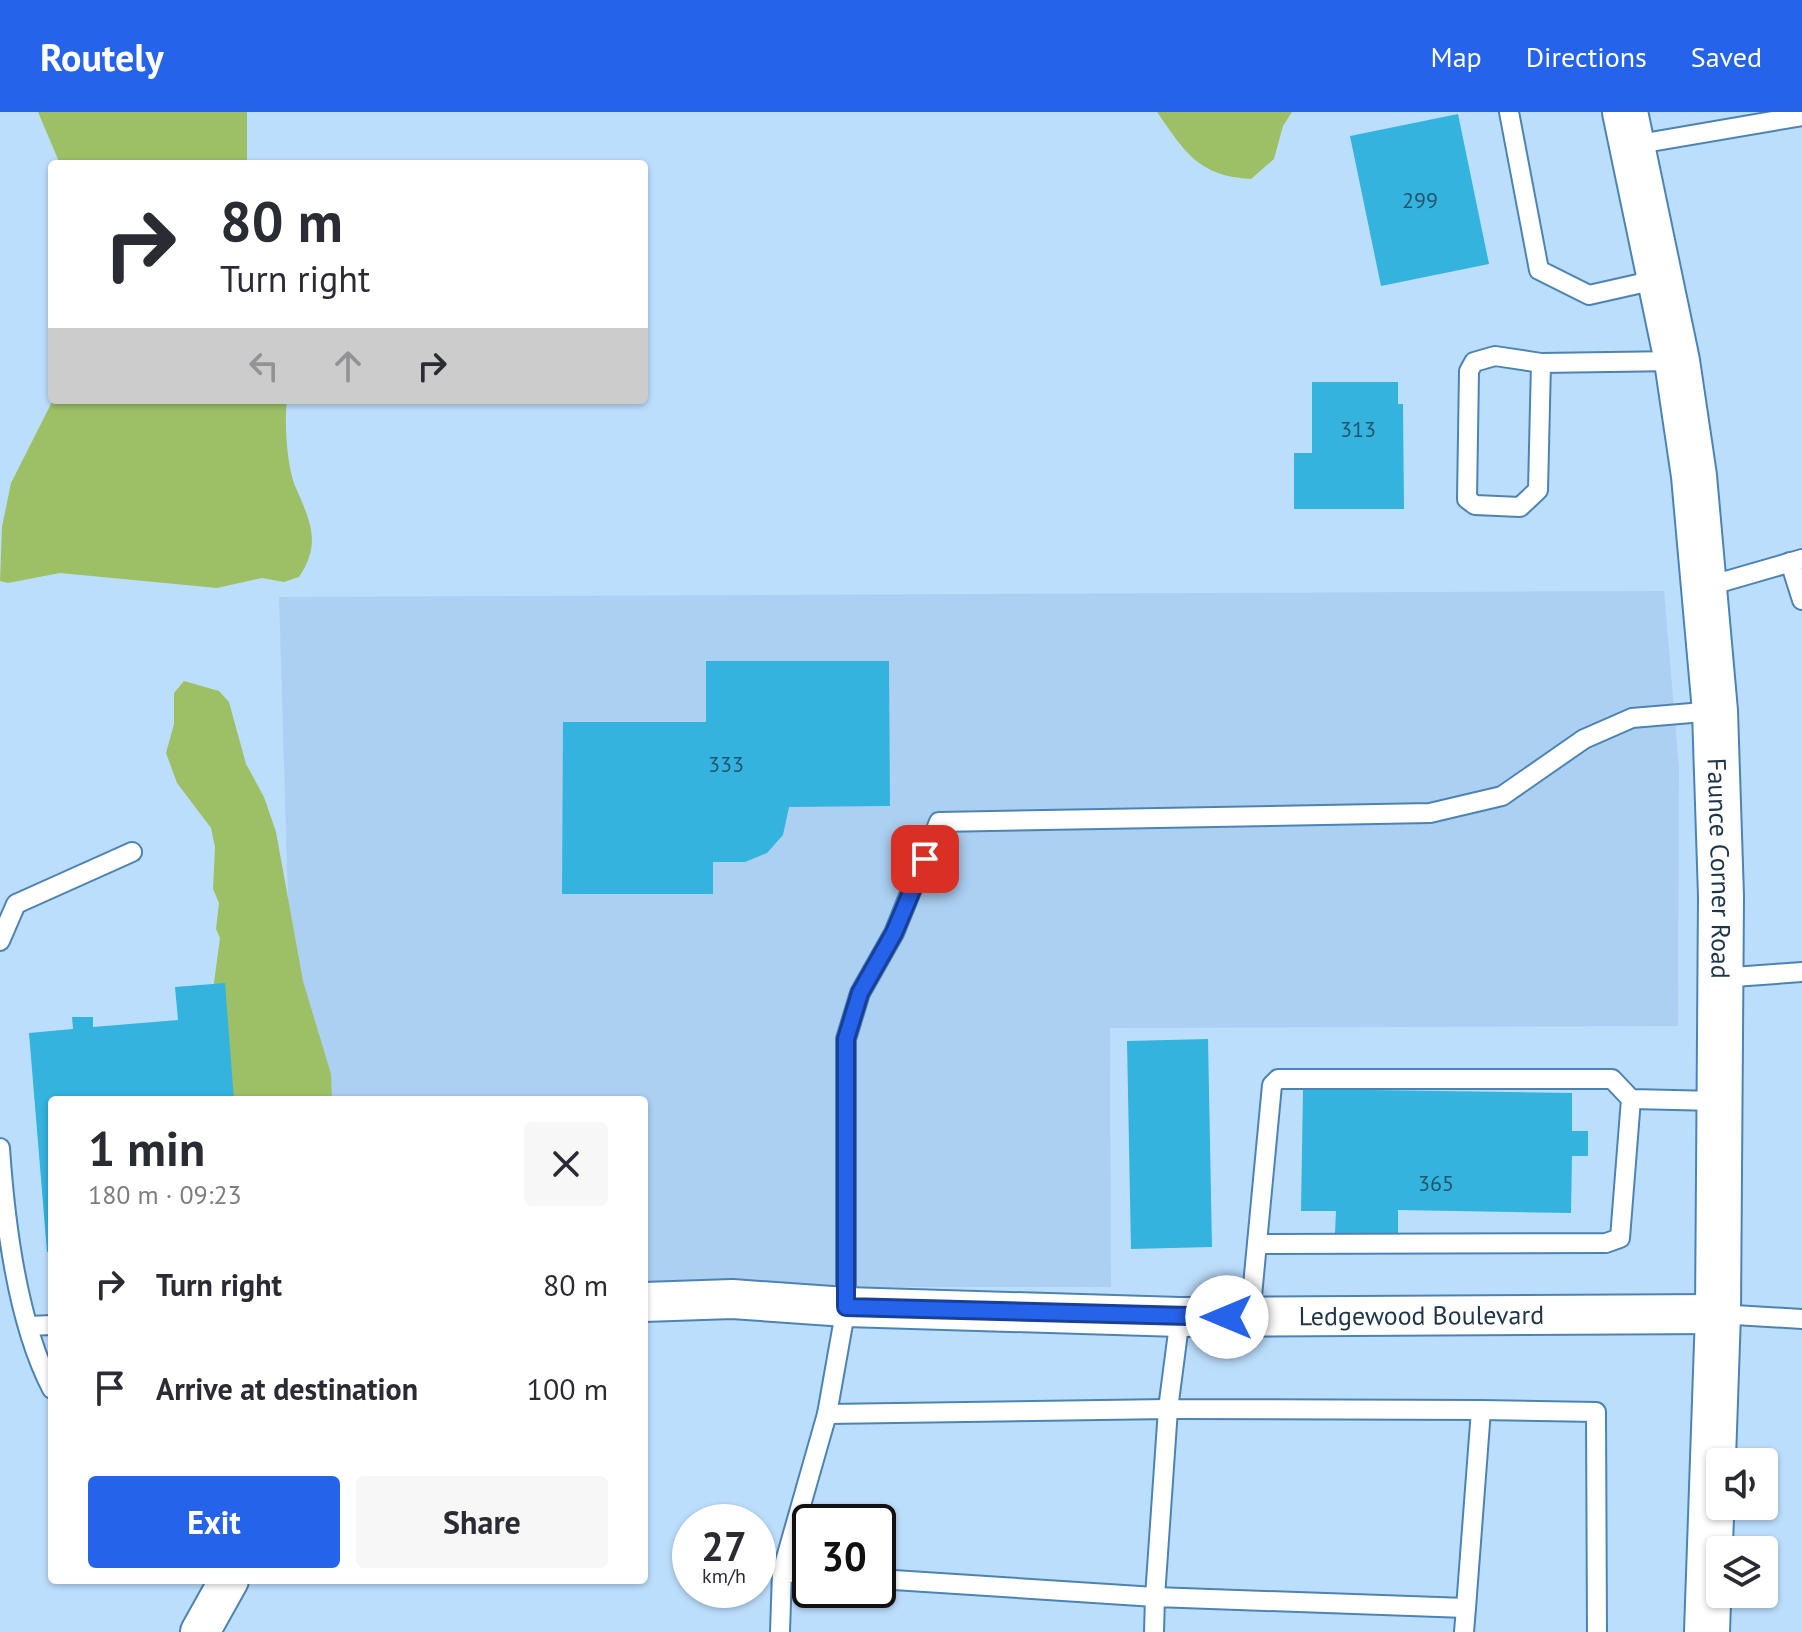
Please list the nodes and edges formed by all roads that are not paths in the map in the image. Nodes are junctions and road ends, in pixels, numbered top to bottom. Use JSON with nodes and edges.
{"nodes":[{"id":1,"x":1509,"y":112,"type":"edge"},
{"id":2,"x":1802,"y":116,"type":"edge"},
{"id":3,"x":1629,"y":129,"type":"edge"},
{"id":4,"x":1661,"y":279,"type":"junction"},
{"id":5,"x":1677,"y":361,"type":"junction"},
{"id":6,"x":1541,"y":363,"type":"junction"},
{"id":7,"x":1796,"y":560,"type":"edge"},
{"id":8,"x":1705,"y":587,"type":"junction"},
{"id":9,"x":1802,"y":600,"type":"edge"},
{"id":10,"x":1715,"y":711,"type":"junction"},
{"id":11,"x":132,"y":852,"type":"dead end"},
{"id":12,"x":0,"y":941,"type":"edge"},
{"id":13,"x":1802,"y":972,"type":"edge"},
{"id":14,"x":1720,"y":978,"type":"junction"},
{"id":15,"x":1631,"y":1099,"type":"junction"},
{"id":16,"x":1717,"y":1101,"type":"junction"},
{"id":17,"x":0,"y":1148,"type":"edge"},
{"id":18,"x":1257,"y":1244,"type":"junction"},
{"id":19,"x":648,"y":1302,"type":"edge"},
{"id":20,"x":846,"y":1307,"type":"junction"},
{"id":21,"x":1718,"y":1314,"type":"junction"},
{"id":22,"x":1180,"y":1317,"type":"junction"},
{"id":23,"x":1250,"y":1317,"type":"junction"},
{"id":24,"x":1802,"y":1319,"type":"edge"},
{"id":25,"x":48,"y":1325,"type":"edge"},
{"id":26,"x":29,"y":1326,"type":"junction"},
{"id":27,"x":48,"y":1381,"type":"edge"},
{"id":28,"x":1168,"y":1409,"type":"junction"},
{"id":29,"x":1481,"y":1410,"type":"junction"},
{"id":30,"x":827,"y":1414,"type":"junction"},
{"id":31,"x":782,"y":1572,"type":"junction"},
{"id":32,"x":792,"y":1573,"type":"edge"},
{"id":33,"x":896,"y":1580,"type":"edge"},
{"id":34,"x":224,"y":1584,"type":"edge"},
{"id":35,"x":1155,"y":1597,"type":"junction"},
{"id":36,"x":1466,"y":1608,"type":"junction"},
{"id":37,"x":200,"y":1632,"type":"edge"},
{"id":38,"x":780,"y":1632,"type":"edge"},
{"id":39,"x":1154,"y":1632,"type":"edge"},
{"id":40,"x":1464,"y":1632,"type":"edge"},
{"id":41,"x":1597,"y":1632,"type":"edge"},
{"id":42,"x":1707,"y":1632,"type":"edge"}],
"edges":[{"from":1,"to":4,"type":"lane"},
{"from":2,"to":3,"type":"lane"},
{"from":3,"to":4,"type":"main road","name":"Faunce Corner Road"},
{"from":4,"to":5,"type":"main road","name":"Faunce Corner Road"},
{"from":5,"to":6,"type":"lane"},
{"from":5,"to":8,"type":"main road","name":"Faunce Corner Road"},
{"from":6,"to":6,"type":"lane"},
{"from":7,"to":8,"type":"lane"},
{"from":7,"to":9,"type":"lane"},
{"from":8,"to":10,"type":"main road","name":"Faunce Corner Road"},
{"from":10,"to":14,"type":"main road","name":"Faunce Corner Road"},
{"from":10,"to":20,"type":"lane"},
{"from":11,"to":12,"type":"lane"},
{"from":13,"to":14,"type":"lane"},
{"from":14,"to":16,"type":"main road","name":"Faunce Corner Road"},
{"from":15,"to":16,"type":"lane"},
{"from":15,"to":18,"type":"lane"},
{"from":15,"to":18,"type":"lane"},
{"from":16,"to":21,"type":"main road","name":"Faunce Corner Road"},
{"from":17,"to":26,"type":"lane"},
{"from":18,"to":23,"type":"lane"},
{"from":19,"to":20,"type":"street","name":"Ledgewood Boulevard"},
{"from":20,"to":22,"type":"street","name":"Ledgewood Boulevard"},
{"from":20,"to":30,"type":"lane"},
{"from":21,"to":23,"type":"street","name":"Ledgewood Boulevard"},
{"from":21,"to":24,"type":"lane"},
{"from":21,"to":42,"type":"main road","name":"Faunce Corner Road"},
{"from":22,"to":23,"type":"street","name":"Ledgewood Boulevard"},
{"from":22,"to":28,"type":"lane"},
{"from":25,"to":26,"type":"lane"},
{"from":26,"to":27,"type":"lane"},
{"from":28,"to":29,"type":"lane"},
{"from":28,"to":30,"type":"lane"},
{"from":28,"to":35,"type":"lane"},
{"from":29,"to":36,"type":"lane"},
{"from":29,"to":41,"type":"lane"},
{"from":30,"to":31,"type":"lane"},
{"from":31,"to":32,"type":"lane"},
{"from":31,"to":38,"type":"lane"},
{"from":33,"to":35,"type":"lane"},
{"from":34,"to":37,"type":"street"},
{"from":35,"to":36,"type":"lane"},
{"from":35,"to":39,"type":"lane"},
{"from":36,"to":40,"type":"lane"}]}
